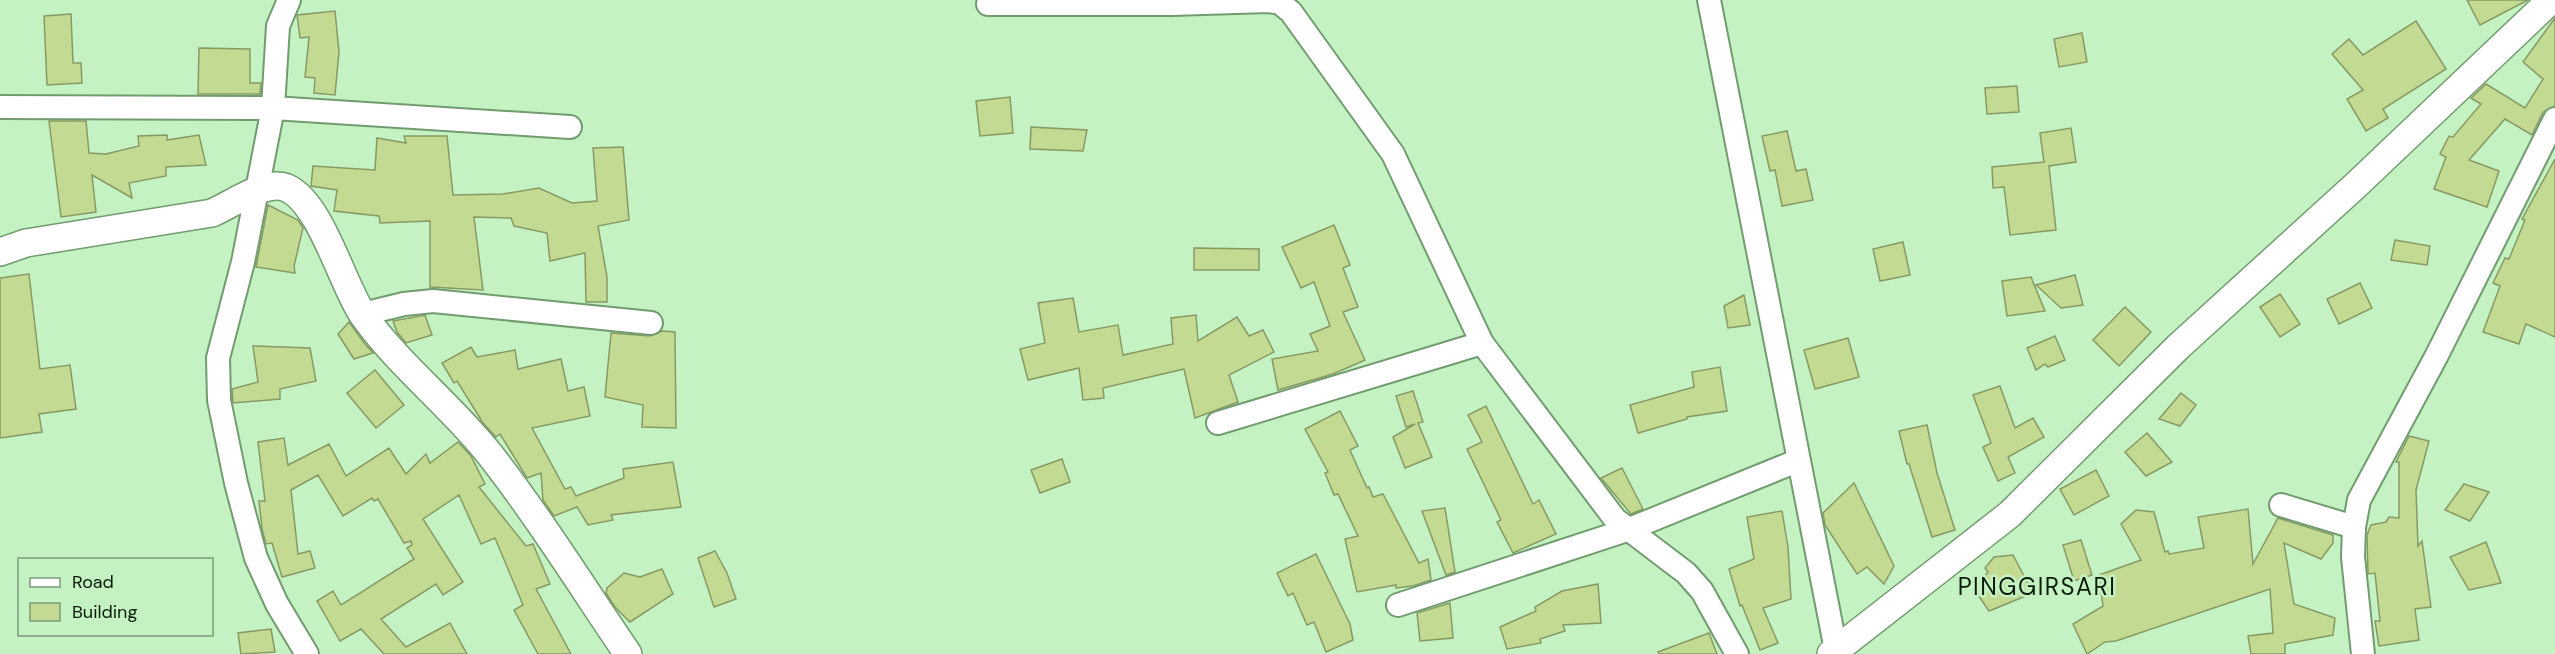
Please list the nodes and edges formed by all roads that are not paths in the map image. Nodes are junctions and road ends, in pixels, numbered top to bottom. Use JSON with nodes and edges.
{"nodes":[{"id":1,"x":289,"y":0,"type":"edge"},
{"id":2,"x":1268,"y":0,"type":"edge"},
{"id":3,"x":1709,"y":0,"type":"edge"},
{"id":4,"x":2551,"y":0,"type":"edge"},
{"id":5,"x":1171,"y":2,"type":"edge"},
{"id":6,"x":988,"y":4,"type":"dead end"},
{"id":7,"x":0,"y":107,"type":"edge"},
{"id":8,"x":273,"y":108,"type":"junction"},
{"id":9,"x":2555,"y":119,"type":"edge"},
{"id":10,"x":570,"y":127,"type":"dead end"},
{"id":11,"x":257,"y":189,"type":"junction"},
{"id":12,"x":0,"y":252,"type":"edge"},
{"id":13,"x":363,"y":314,"type":"junction"},
{"id":14,"x":651,"y":323,"type":"dead end"},
{"id":15,"x":1482,"y":343,"type":"junction"},
{"id":16,"x":1218,"y":423,"type":"dead end"},
{"id":17,"x":1797,"y":461,"type":"junction"},
{"id":18,"x":2281,"y":505,"type":"dead end"},
{"id":19,"x":2354,"y":527,"type":"junction"},
{"id":20,"x":1627,"y":530,"type":"junction"},
{"id":21,"x":1398,"y":605,"type":"dead end"},
{"id":22,"x":1834,"y":652,"type":"edge"},
{"id":23,"x":308,"y":654,"type":"edge"},
{"id":24,"x":628,"y":654,"type":"edge"},
{"id":25,"x":1737,"y":654,"type":"edge"},
{"id":26,"x":2363,"y":654,"type":"edge"}],
"edges":[{"from":1,"to":8,"type":"street"},
{"from":2,"to":5,"type":"street"},
{"from":2,"to":15,"type":"street"},
{"from":3,"to":17,"type":"street"},
{"from":4,"to":22,"type":"street"},
{"from":5,"to":6,"type":"street"},
{"from":7,"to":8,"type":"street"},
{"from":8,"to":10,"type":"street"},
{"from":8,"to":11,"type":"street"},
{"from":9,"to":19,"type":"street"},
{"from":11,"to":12,"type":"street"},
{"from":11,"to":13,"type":"street"},
{"from":11,"to":23,"type":"street"},
{"from":13,"to":14,"type":"street"},
{"from":13,"to":24,"type":"street"},
{"from":15,"to":16,"type":"street"},
{"from":15,"to":20,"type":"street"},
{"from":17,"to":20,"type":"street"},
{"from":17,"to":22,"type":"street"},
{"from":18,"to":19,"type":"street"},
{"from":19,"to":26,"type":"street"},
{"from":20,"to":21,"type":"street"},
{"from":20,"to":25,"type":"street"}]}
